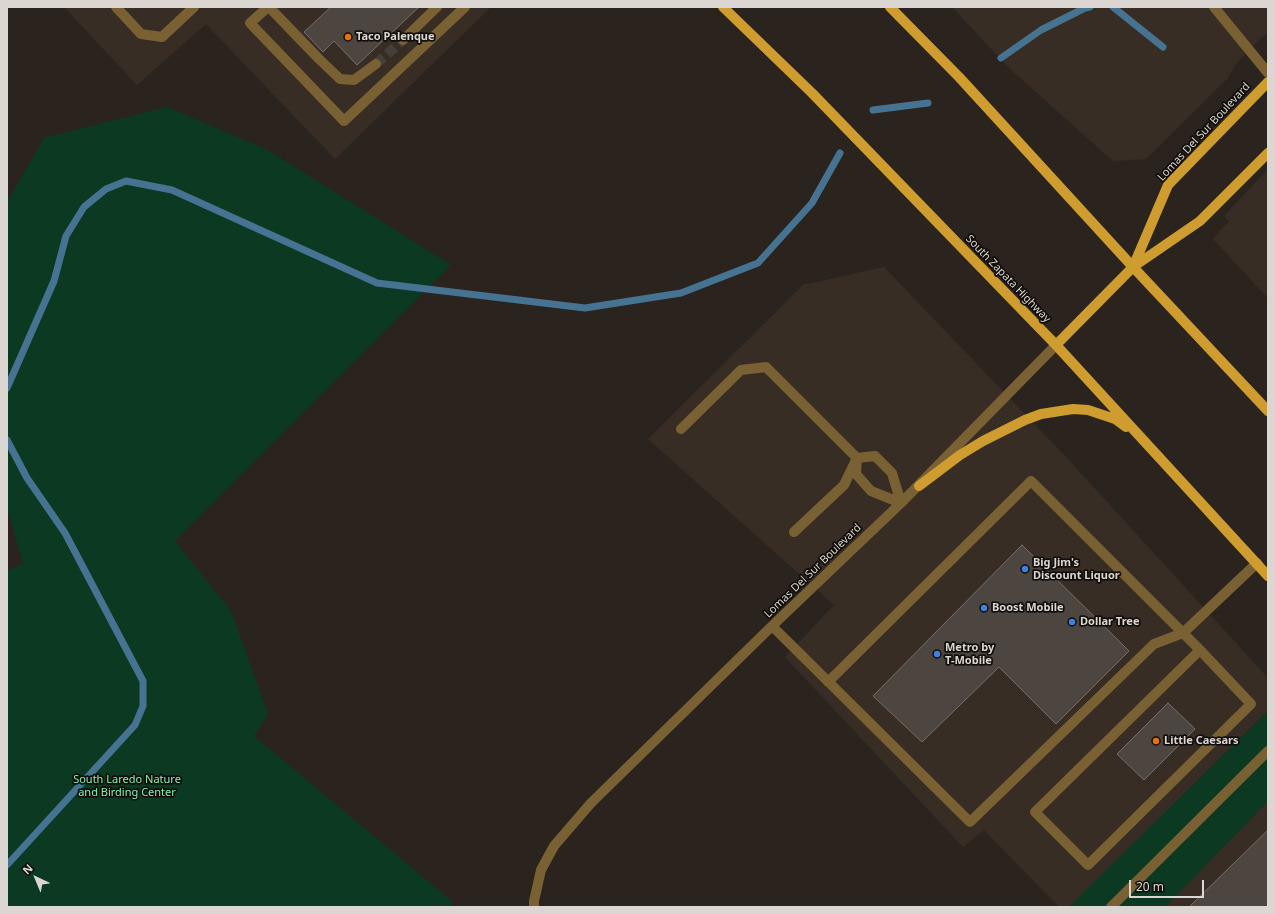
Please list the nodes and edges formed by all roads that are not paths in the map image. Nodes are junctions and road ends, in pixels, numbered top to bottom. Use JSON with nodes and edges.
{"nodes":[{"id":1,"x":116,"y":7,"type":"edge"},
{"id":2,"x":194,"y":7,"type":"edge"},
{"id":3,"x":268,"y":7,"type":"edge"},
{"id":4,"x":438,"y":7,"type":"edge"},
{"id":5,"x":465,"y":7,"type":"edge"},
{"id":6,"x":722,"y":7,"type":"edge"},
{"id":7,"x":890,"y":7,"type":"edge"},
{"id":8,"x":1214,"y":7,"type":"edge"},
{"id":9,"x":403,"y":40,"type":"tunnel mouth"},
{"id":10,"x":376,"y":64,"type":"tunnel mouth"},
{"id":11,"x":1268,"y":73,"type":"edge"},
{"id":12,"x":1268,"y":82,"type":"edge"},
{"id":13,"x":1268,"y":153,"type":"edge"},
{"id":14,"x":1133,"y":267,"type":"junction"},
{"id":15,"x":1056,"y":345,"type":"junction"},
{"id":16,"x":1268,"y":412,"type":"edge"},
{"id":17,"x":681,"y":429,"type":"dead end"},
{"id":18,"x":1145,"y":442,"type":"junction"},
{"id":19,"x":857,"y":458,"type":"junction"},
{"id":20,"x":919,"y":486,"type":"junction"},
{"id":21,"x":901,"y":504,"type":"junction"},
{"id":22,"x":794,"y":532,"type":"dead end"},
{"id":23,"x":1257,"y":563,"type":"junction"},
{"id":24,"x":1268,"y":576,"type":"edge"},
{"id":25,"x":772,"y":626,"type":"junction"},
{"id":26,"x":1183,"y":633,"type":"junction"},
{"id":27,"x":1200,"y":650,"type":"junction"},
{"id":28,"x":828,"y":682,"type":"junction"},
{"id":29,"x":1268,"y":751,"type":"edge"},
{"id":30,"x":534,"y":907,"type":"edge"},
{"id":31,"x":1111,"y":907,"type":"edge"}],
"edges":[{"from":1,"to":2,"type":"street"},
{"from":3,"to":5,"type":"street"},
{"from":3,"to":10,"type":"street"},
{"from":4,"to":9,"type":"street"},
{"from":6,"to":15,"type":"main road","name":"South Zapata Highway"},
{"from":7,"to":14,"type":"main road"},
{"from":8,"to":11,"type":"street"},
{"from":12,"to":14,"type":"main road","name":"Lomas Del Sur Boulevard"},
{"from":13,"to":14,"type":"main road","name":"Lomas Del Sur Boulevard"},
{"from":14,"to":15,"type":"main road","name":"Lomas Del Sur Boulevard"},
{"from":14,"to":16,"type":"main road"},
{"from":15,"to":18,"type":"main road","name":"South Zapata Highway"},
{"from":15,"to":20,"type":"street","name":"Lomas Del Sur Boulevard"},
{"from":17,"to":19,"type":"street"},
{"from":18,"to":20,"type":"main road"},
{"from":18,"to":23,"type":"main road","name":"South Zapata Highway"},
{"from":19,"to":21,"type":"street"},
{"from":19,"to":21,"type":"street"},
{"from":19,"to":22,"type":"street"},
{"from":20,"to":21,"type":"street","name":"Lomas Del Sur Boulevard"},
{"from":21,"to":25,"type":"street","name":"Lomas Del Sur Boulevard"},
{"from":23,"to":24,"type":"main road","name":"South Zapata Highway"},
{"from":23,"to":26,"type":"street"},
{"from":25,"to":28,"type":"street"},
{"from":25,"to":30,"type":"street","name":"Lomas Del Sur Boulevard"},
{"from":26,"to":27,"type":"street"},
{"from":26,"to":28,"type":"street"},
{"from":26,"to":28,"type":"street"},
{"from":27,"to":27,"type":"street"},
{"from":29,"to":31,"type":"street"}]}
